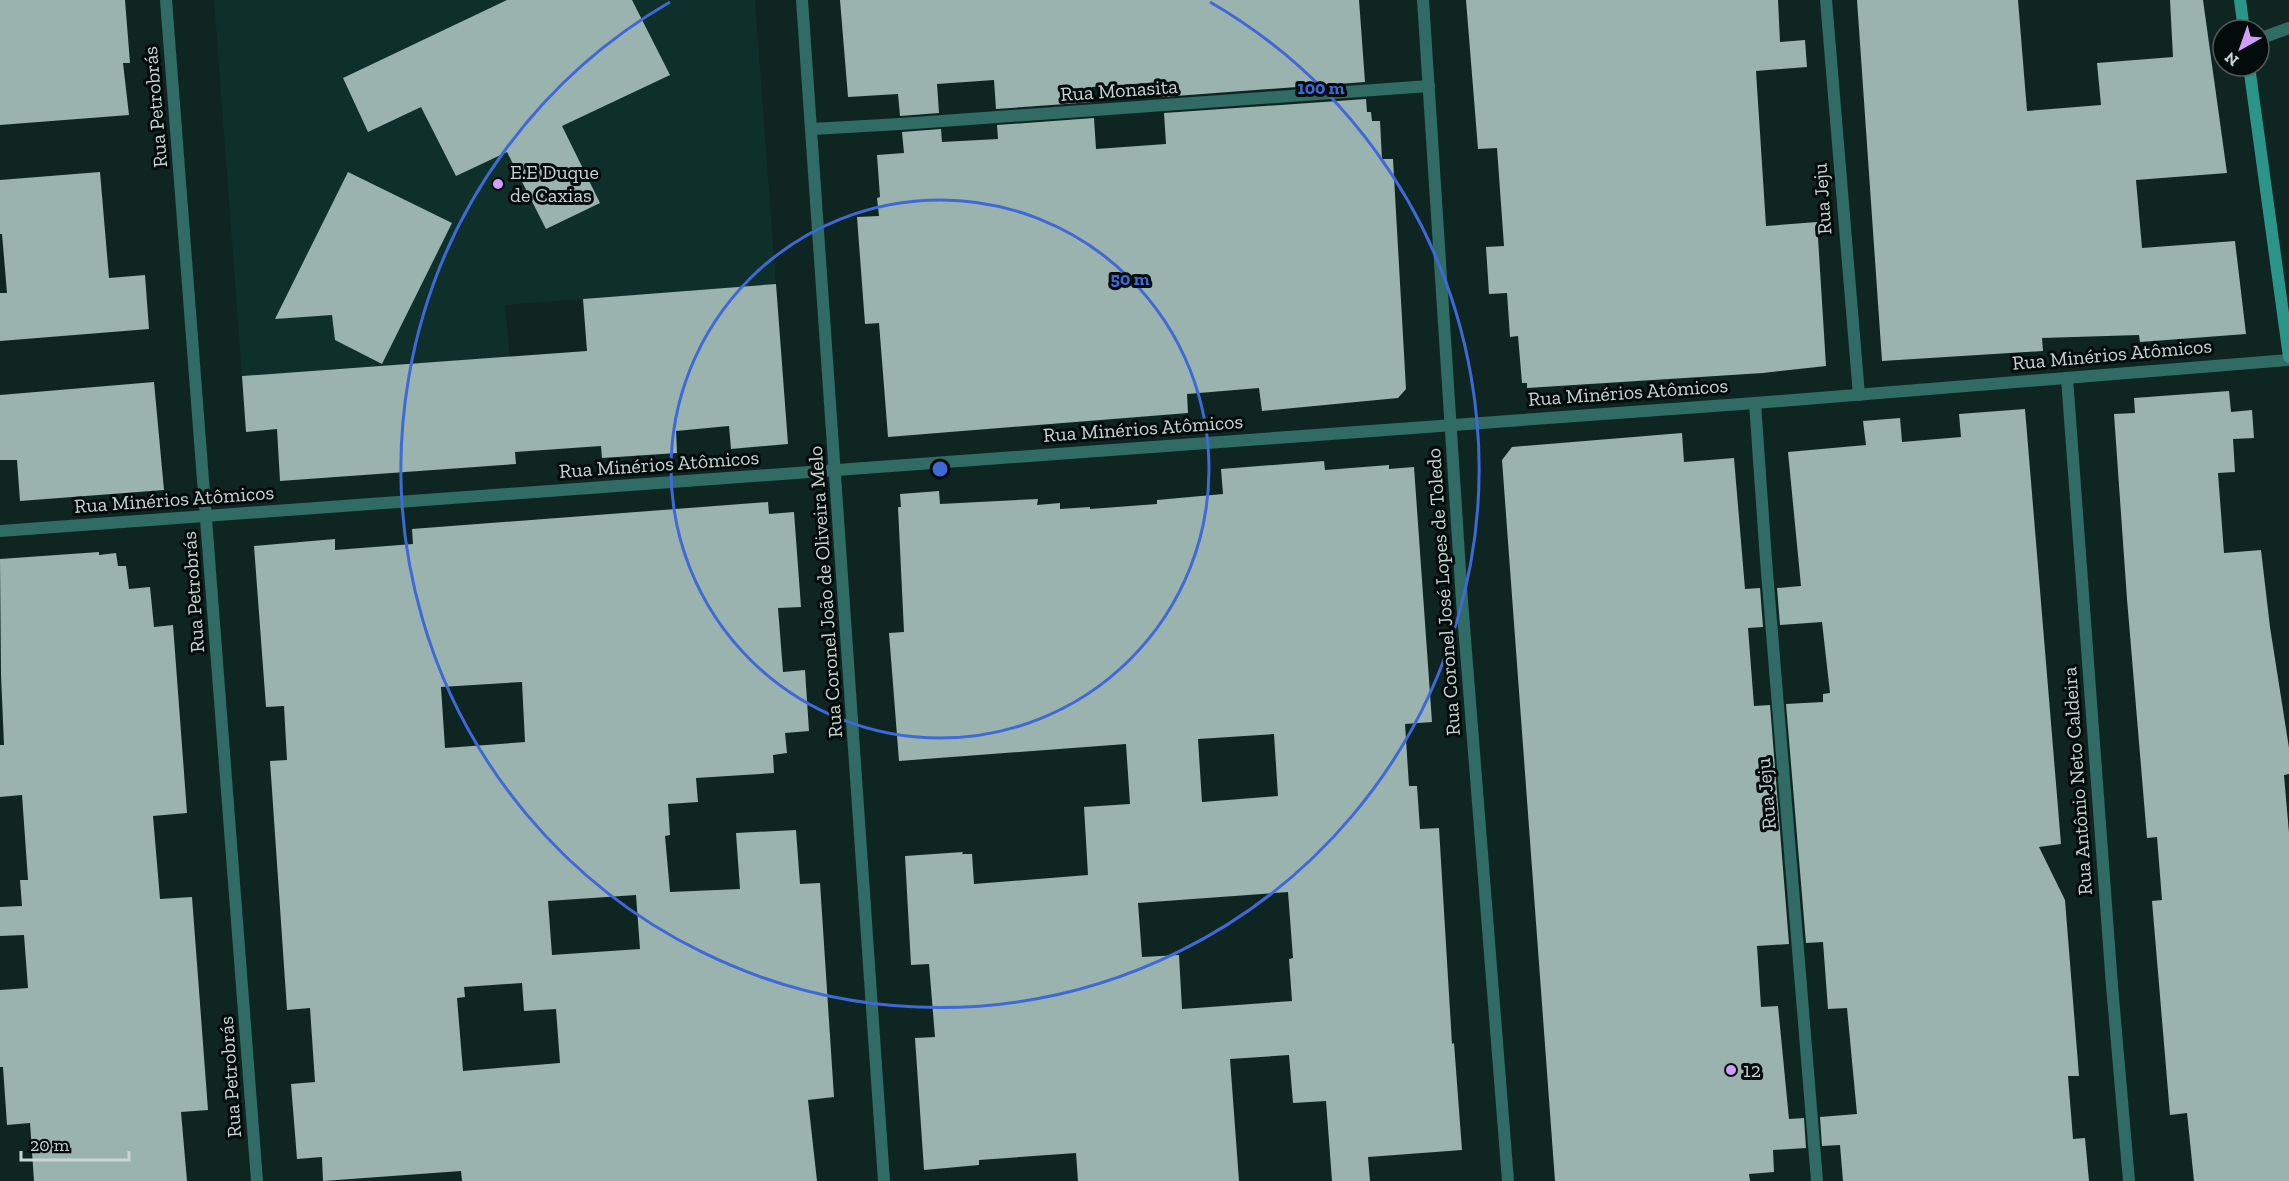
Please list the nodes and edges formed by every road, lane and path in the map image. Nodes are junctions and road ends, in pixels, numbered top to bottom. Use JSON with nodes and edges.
{"nodes":[{"id":1,"x":166,"y":0,"type":"edge"},
{"id":2,"x":801,"y":0,"type":"edge"},
{"id":3,"x":1423,"y":0,"type":"edge"},
{"id":4,"x":1826,"y":0,"type":"edge"},
{"id":5,"x":2240,"y":0,"type":"edge"},
{"id":6,"x":2242,"y":18,"type":"edge"},
{"id":7,"x":2289,"y":28,"type":"edge"},
{"id":8,"x":2271,"y":35,"type":"edge"},
{"id":9,"x":2251,"y":78,"type":"edge"},
{"id":10,"x":1429,"y":86,"type":"junction"},
{"id":11,"x":812,"y":129,"type":"junction"},
{"id":12,"x":2289,"y":358,"type":"edge"},
{"id":13,"x":2067,"y":378,"type":"junction"},
{"id":14,"x":1859,"y":394,"type":"junction"},
{"id":15,"x":1755,"y":403,"type":"junction"},
{"id":16,"x":1451,"y":425,"type":"junction"},
{"id":17,"x":836,"y":470,"type":"junction"},
{"id":18,"x":207,"y":516,"type":"junction"},
{"id":19,"x":0,"y":531,"type":"edge"},
{"id":20,"x":257,"y":1181,"type":"edge"},
{"id":21,"x":884,"y":1181,"type":"edge"},
{"id":22,"x":1508,"y":1181,"type":"edge"},
{"id":23,"x":1817,"y":1181,"type":"edge"},
{"id":24,"x":2129,"y":1181,"type":"edge"}],
"edges":[{"from":1,"to":18,"type":"street","name":"Rua Petrobrás"},
{"from":2,"to":11,"type":"street","name":"Rua Coronel João de Oliveira Melo"},
{"from":3,"to":10,"type":"street","name":"Rua Coronel José Lopes de Toledo"},
{"from":4,"to":14,"type":"street","name":"Rua Jeju"},
{"from":5,"to":6,"type":"main road"},
{"from":7,"to":8,"type":"street"},
{"from":9,"to":12,"type":"main road"},
{"from":10,"to":11,"type":"street","name":"Rua Monasita"},
{"from":10,"to":16,"type":"street","name":"Rua Coronel José Lopes de Toledo"},
{"from":11,"to":17,"type":"street","name":"Rua Coronel João de Oliveira Melo"},
{"from":12,"to":13,"type":"street","name":"Rua Minérios Atômicos"},
{"from":13,"to":14,"type":"street","name":"Rua Minérios Atômicos"},
{"from":13,"to":24,"type":"street","name":"Rua Antônio Neto Caldeira"},
{"from":14,"to":15,"type":"street","name":"Rua Minérios Atômicos"},
{"from":15,"to":16,"type":"street","name":"Rua Minérios Atômicos"},
{"from":15,"to":23,"type":"street","name":"Rua Jeju"},
{"from":16,"to":17,"type":"street","name":"Rua Minérios Atômicos"},
{"from":16,"to":22,"type":"street","name":"Rua Coronel José Lopes de Toledo"},
{"from":17,"to":18,"type":"street","name":"Rua Minérios Atômicos"},
{"from":17,"to":21,"type":"street","name":"Rua Coronel João de Oliveira Melo"},
{"from":18,"to":19,"type":"street","name":"Rua Minérios Atômicos"},
{"from":18,"to":20,"type":"street","name":"Rua Petrobrás"}]}
